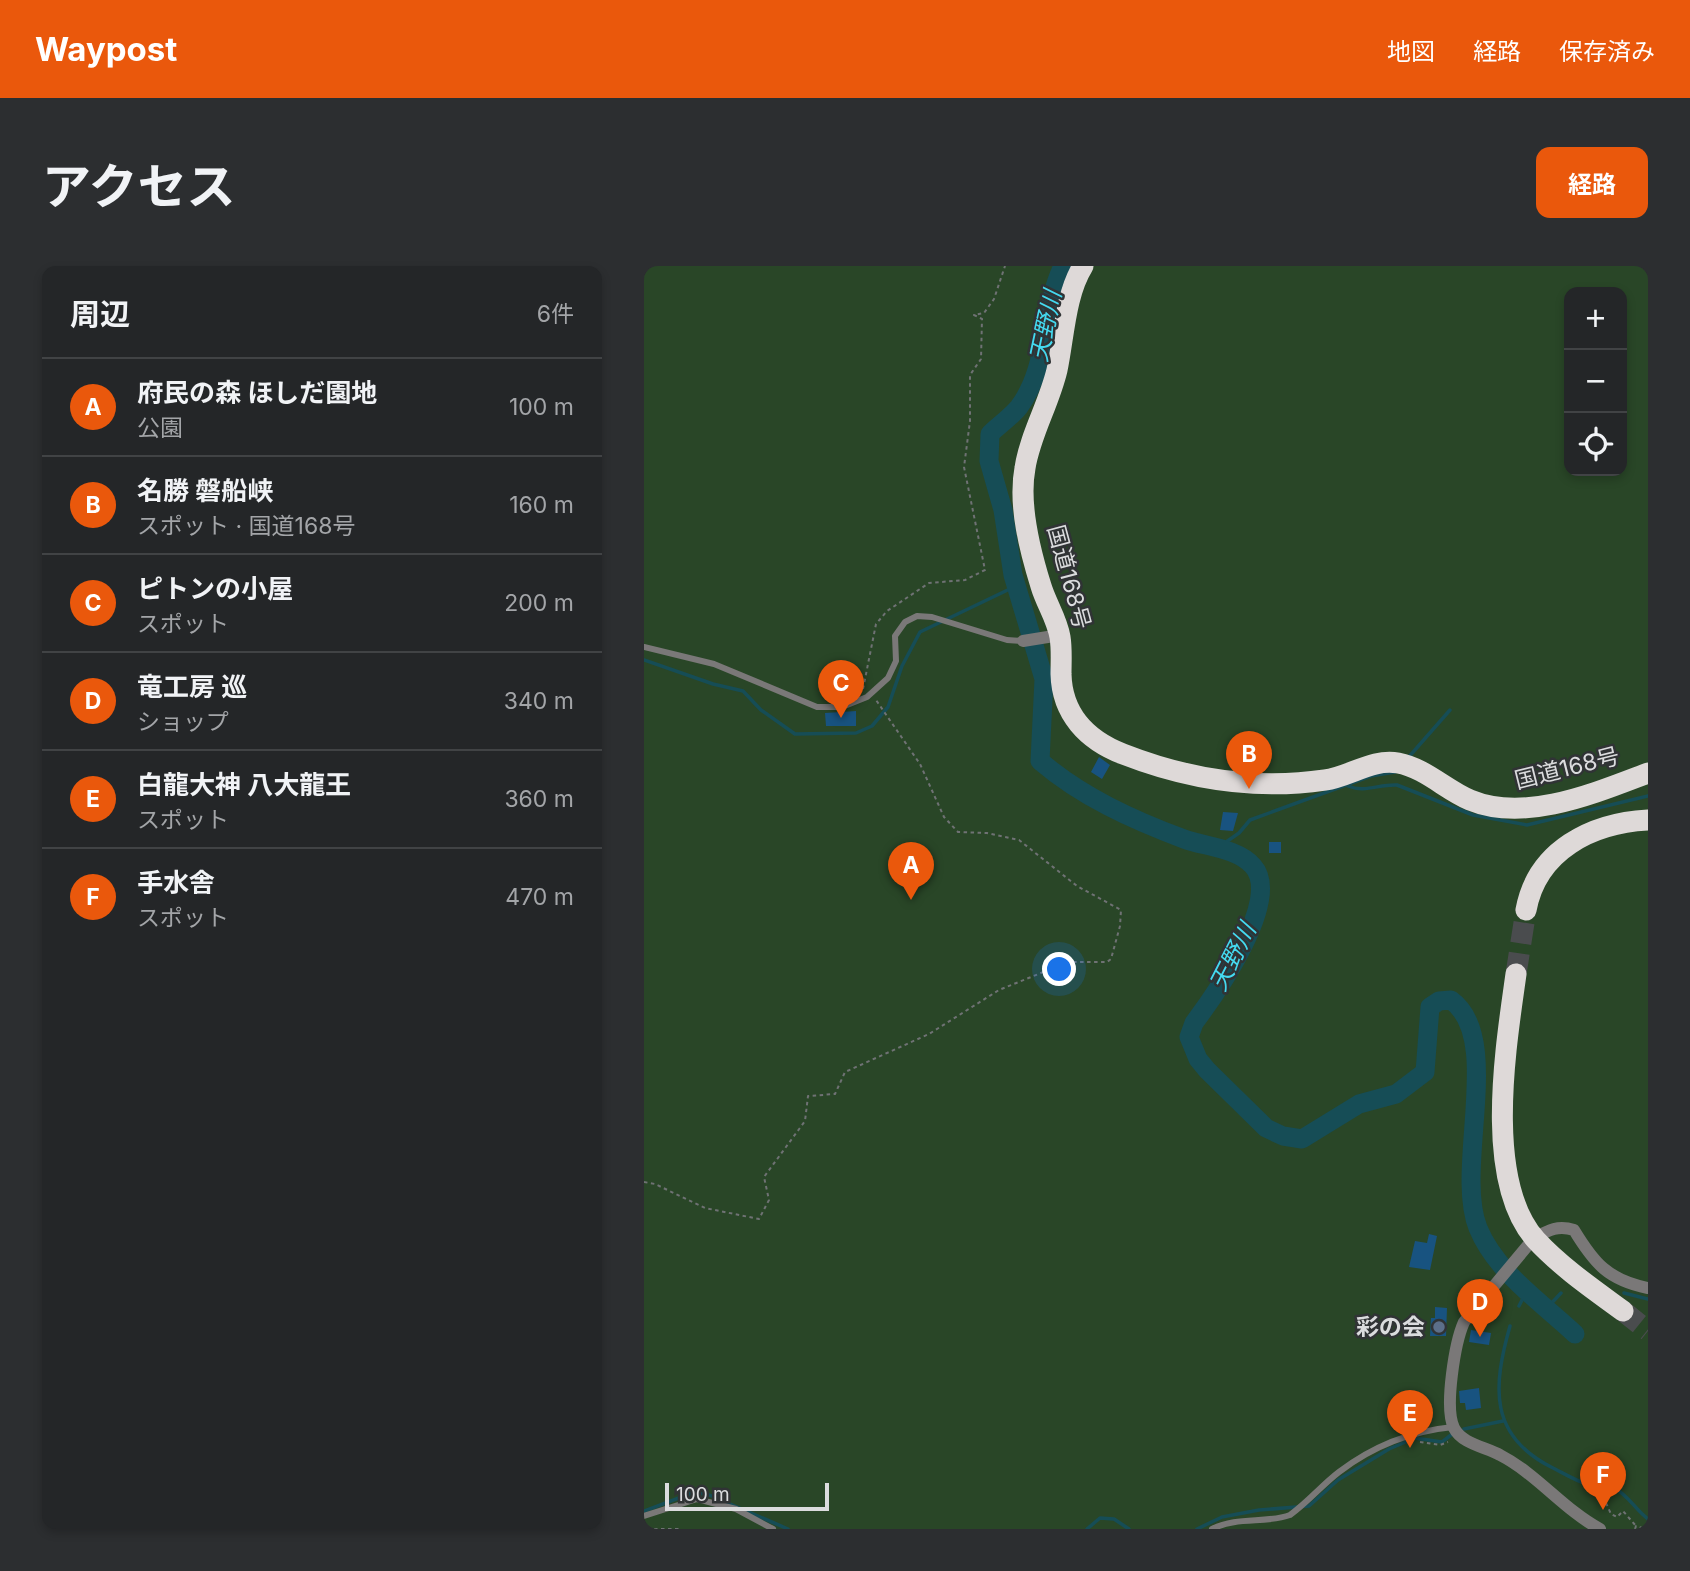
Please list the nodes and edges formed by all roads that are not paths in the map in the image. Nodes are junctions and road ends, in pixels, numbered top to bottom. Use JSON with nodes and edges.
{"nodes":[{"id":1,"x":1083,"y":266,"type":"edge"},
{"id":2,"x":1055,"y":636,"type":"junction"},
{"id":3,"x":1023,"y":641,"type":"joint"},
{"id":4,"x":644,"y":647,"type":"edge"},
{"id":5,"x":1648,"y":773,"type":"edge"},
{"id":6,"x":1648,"y":820,"type":"edge"},
{"id":7,"x":1526,"y":909,"type":"tunnel mouth"},
{"id":8,"x":1516,"y":974,"type":"tunnel mouth"},
{"id":9,"x":1528,"y":1245,"type":"junction"},
{"id":10,"x":1648,"y":1288,"type":"edge"},
{"id":11,"x":1623,"y":1311,"type":"tunnel mouth"},
{"id":12,"x":1453,"y":1427,"type":"junction"},
{"id":13,"x":644,"y":1516,"type":"edge"},
{"id":14,"x":773,"y":1529,"type":"edge"},
{"id":15,"x":1212,"y":1529,"type":"edge"},
{"id":16,"x":1600,"y":1529,"type":"edge"}],
"edges":[{"from":1,"to":2,"type":"highway","name":"国道168号"},
{"from":2,"to":3,"type":"street"},
{"from":2,"to":5,"type":"highway","name":"国道168号"},
{"from":3,"to":4,"type":"lane"},
{"from":6,"to":7,"type":"highway"},
{"from":8,"to":9,"type":"highway"},
{"from":9,"to":10,"type":"street"},
{"from":9,"to":11,"type":"highway"},
{"from":9,"to":12,"type":"street"},
{"from":12,"to":15,"type":"lane"},
{"from":12,"to":16,"type":"street"},
{"from":13,"to":14,"type":"lane"}]}
